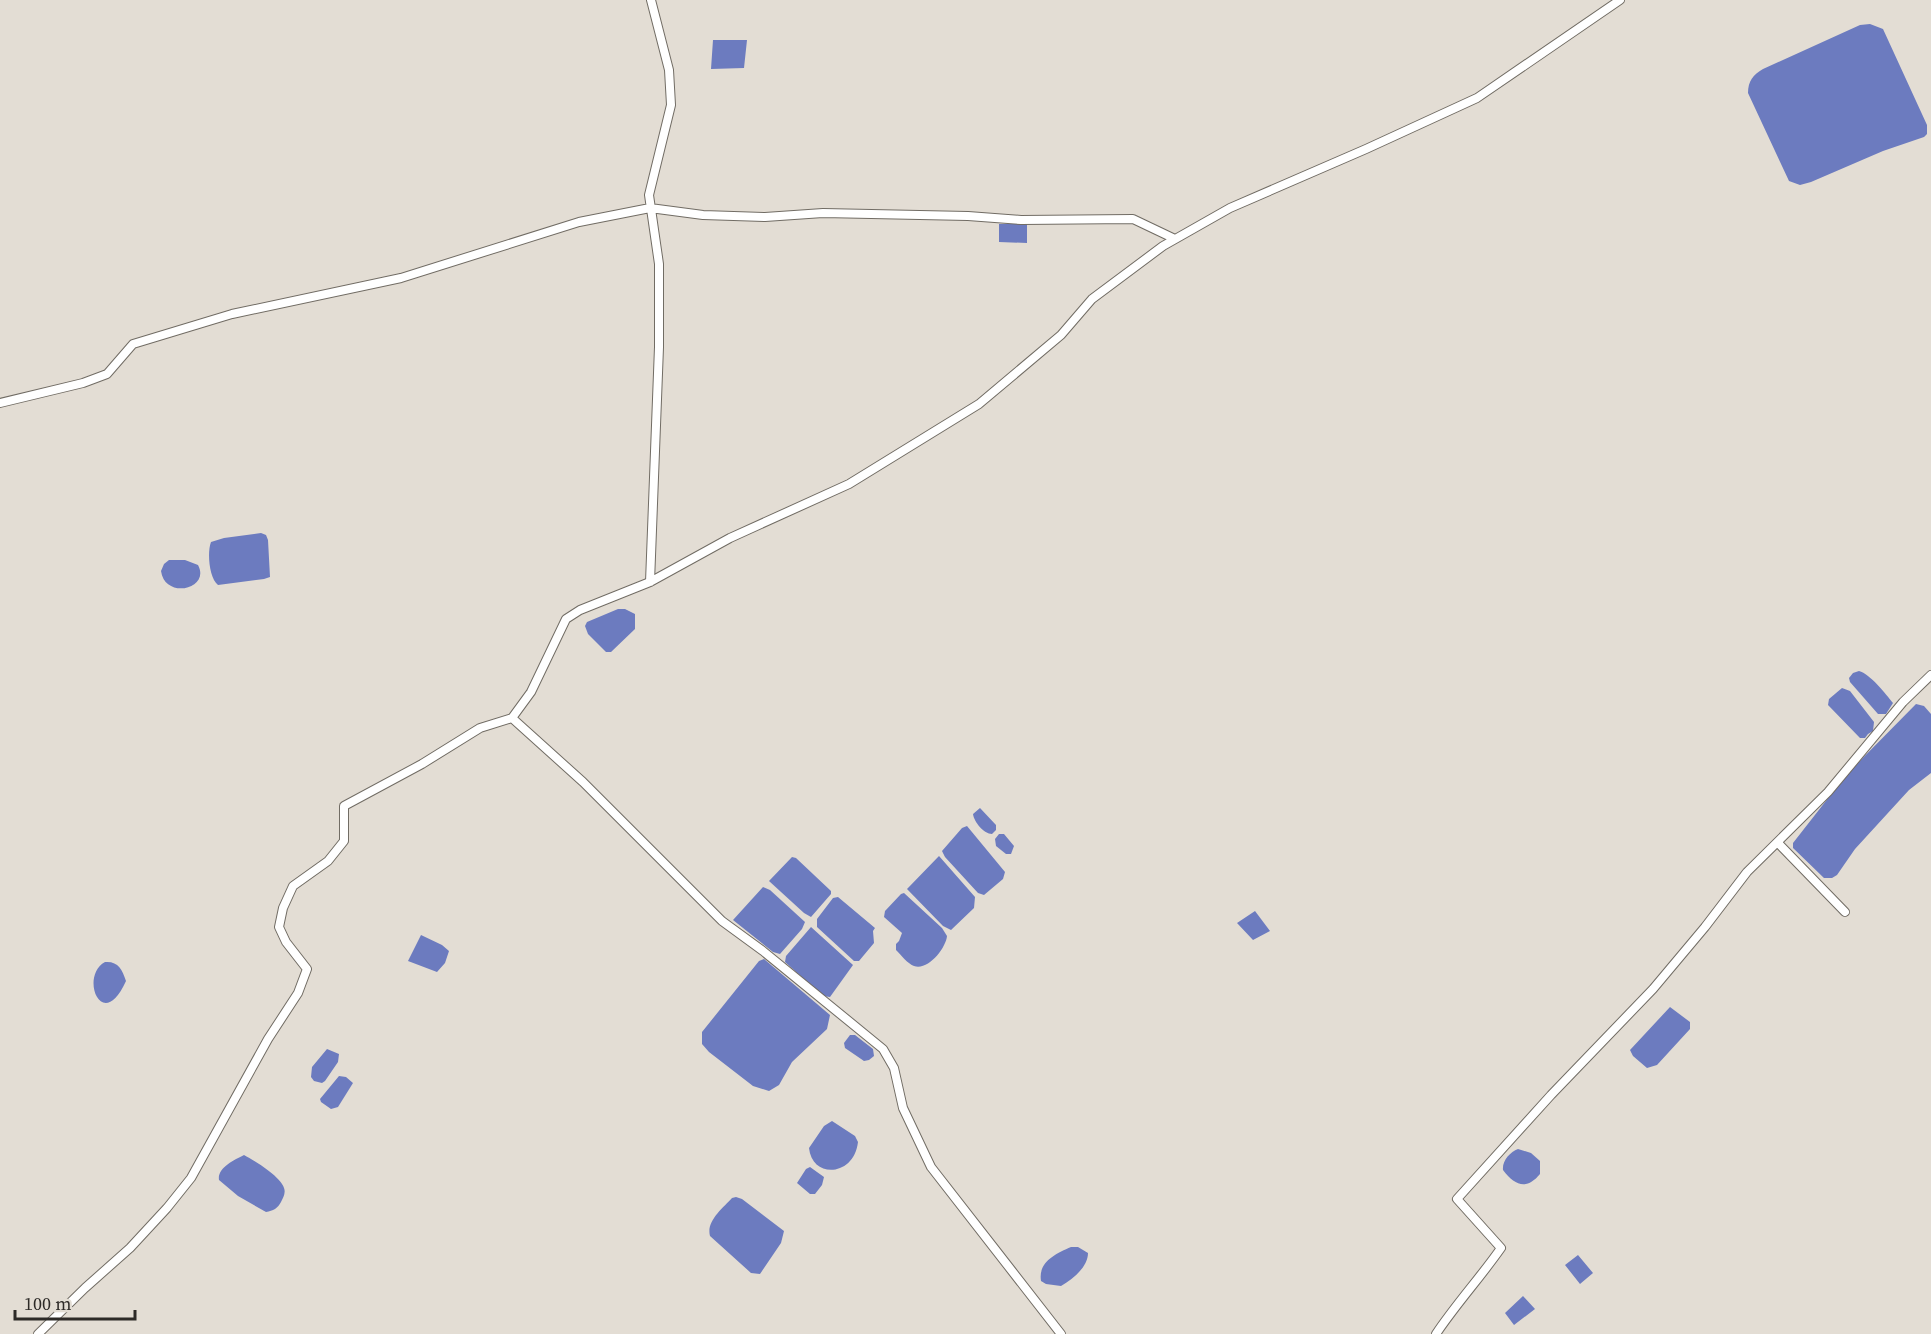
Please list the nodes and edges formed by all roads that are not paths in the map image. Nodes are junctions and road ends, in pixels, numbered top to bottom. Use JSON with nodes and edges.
{"nodes":[{"id":1,"x":651,"y":0,"type":"edge"},
{"id":2,"x":1620,"y":0,"type":"edge"},
{"id":3,"x":650,"y":208,"type":"junction"},
{"id":4,"x":1175,"y":239,"type":"junction"},
{"id":5,"x":0,"y":403,"type":"edge"},
{"id":6,"x":650,"y":582,"type":"junction"},
{"id":7,"x":1931,"y":675,"type":"edge"},
{"id":8,"x":512,"y":717,"type":"junction"},
{"id":9,"x":1778,"y":843,"type":"junction"},
{"id":10,"x":1845,"y":912,"type":"dead end"},
{"id":11,"x":38,"y":1334,"type":"edge"},
{"id":12,"x":1061,"y":1334,"type":"edge"},
{"id":13,"x":1436,"y":1334,"type":"edge"}],
"edges":[{"from":1,"to":3,"type":"street"},
{"from":2,"to":4,"type":"street"},
{"from":3,"to":4,"type":"street"},
{"from":3,"to":5,"type":"street"},
{"from":3,"to":6,"type":"street"},
{"from":4,"to":6,"type":"street"},
{"from":6,"to":8,"type":"street"},
{"from":7,"to":9,"type":"street"},
{"from":8,"to":11,"type":"street"},
{"from":8,"to":12,"type":"street"},
{"from":9,"to":10,"type":"street"},
{"from":9,"to":13,"type":"street"}]}
